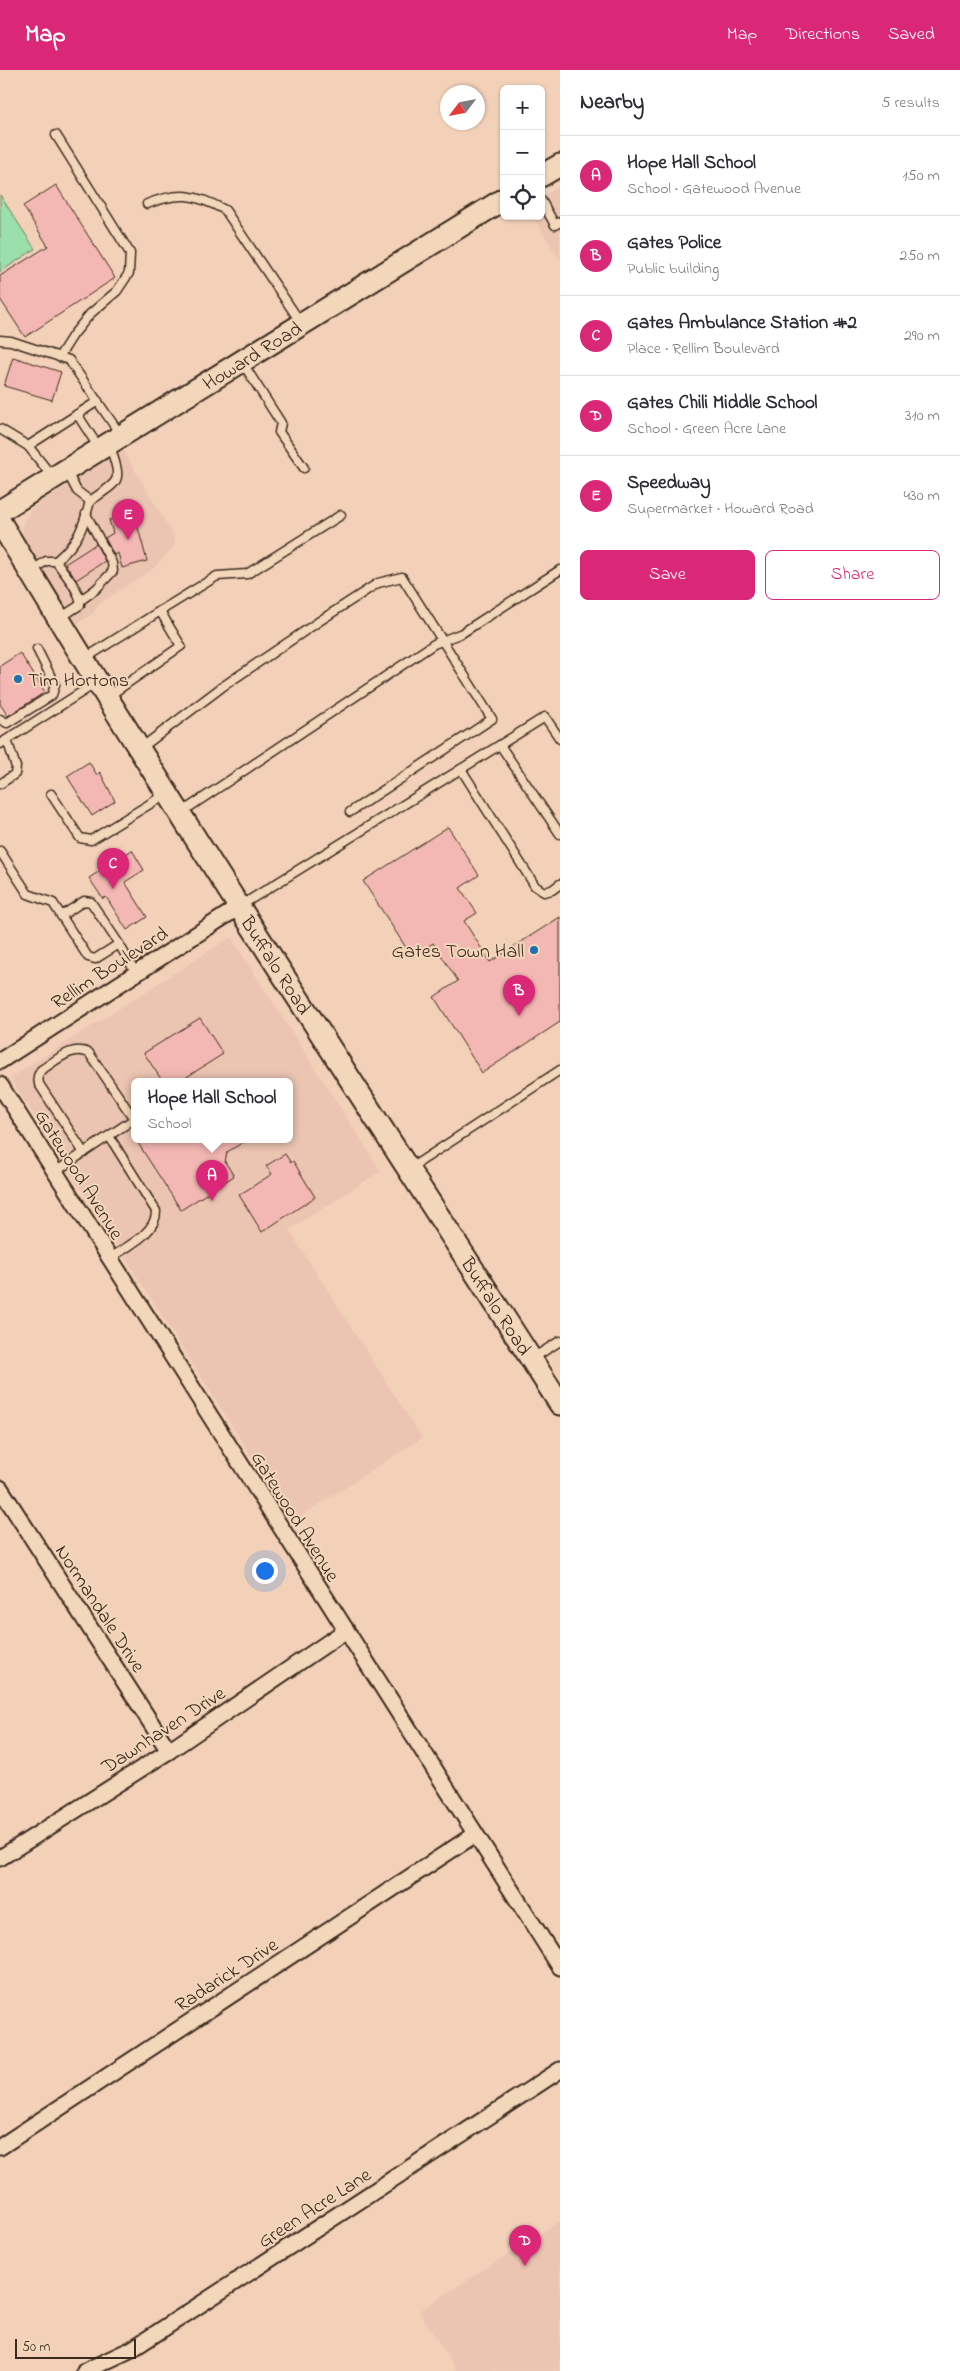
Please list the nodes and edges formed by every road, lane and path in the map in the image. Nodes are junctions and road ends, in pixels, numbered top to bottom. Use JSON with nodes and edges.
{"nodes":[{"id":1,"x":56,"y":135,"type":"dead end"},
{"id":2,"x":560,"y":165,"type":"edge"},
{"id":3,"x":543,"y":175,"type":"edge"},
{"id":4,"x":500,"y":202,"type":"edge"},
{"id":5,"x":147,"y":204,"type":"dead end"},
{"id":6,"x":545,"y":207,"type":"edge"},
{"id":7,"x":560,"y":222,"type":"edge"},
{"id":8,"x":301,"y":323,"type":"junction"},
{"id":9,"x":0,"y":340,"type":"edge"},
{"id":10,"x":60,"y":357,"type":"junction"},
{"id":11,"x":241,"y":361,"type":"junction"},
{"id":12,"x":98,"y":401,"type":"junction"},
{"id":13,"x":78,"y":414,"type":"junction"},
{"id":14,"x":0,"y":429,"type":"edge"},
{"id":15,"x":110,"y":443,"type":"junction"},
{"id":16,"x":28,"y":446,"type":"junction"},
{"id":17,"x":304,"y":468,"type":"dead end"},
{"id":18,"x":60,"y":474,"type":"junction"},
{"id":19,"x":90,"y":501,"type":"junction"},
{"id":20,"x":0,"y":511,"type":"edge"},
{"id":21,"x":86,"y":514,"type":"junction"},
{"id":22,"x":341,"y":515,"type":"dead end"},
{"id":23,"x":0,"y":522,"type":"edge"},
{"id":24,"x":56,"y":561,"type":"junction"},
{"id":25,"x":560,"y":570,"type":"edge"},
{"id":26,"x":30,"y":572,"type":"junction"},
{"id":27,"x":81,"y":600,"type":"junction"},
{"id":28,"x":160,"y":611,"type":"junction"},
{"id":29,"x":58,"y":619,"type":"junction"},
{"id":30,"x":443,"y":641,"type":"junction"},
{"id":31,"x":37,"y":649,"type":"dead end"},
{"id":32,"x":83,"y":660,"type":"junction"},
{"id":33,"x":102,"y":690,"type":"junction"},
{"id":34,"x":0,"y":719,"type":"edge"},
{"id":35,"x":560,"y":739,"type":"edge"},
{"id":36,"x":4,"y":742,"type":"edge"},
{"id":37,"x":500,"y":745,"type":"junction"},
{"id":38,"x":140,"y":749,"type":"junction"},
{"id":39,"x":461,"y":769,"type":"junction"},
{"id":40,"x":0,"y":784,"type":"edge"},
{"id":41,"x":167,"y":793,"type":"junction"},
{"id":42,"x":52,"y":794,"type":"dead end"},
{"id":43,"x":350,"y":812,"type":"dead end"},
{"id":44,"x":180,"y":814,"type":"junction"},
{"id":45,"x":560,"y":834,"type":"edge"},
{"id":46,"x":0,"y":850,"type":"edge"},
{"id":47,"x":560,"y":884,"type":"edge"},
{"id":48,"x":239,"y":907,"type":"junction"},
{"id":49,"x":61,"y":916,"type":"junction"},
{"id":50,"x":119,"y":944,"type":"junction"},
{"id":51,"x":136,"y":973,"type":"junction"},
{"id":52,"x":0,"y":1061,"type":"edge"},
{"id":53,"x":560,"y":1070,"type":"edge"},
{"id":54,"x":0,"y":1085,"type":"edge"},
{"id":55,"x":131,"y":1115,"type":"edge"},
{"id":56,"x":131,"y":1121,"type":"edge"},
{"id":57,"x":109,"y":1136,"type":"junction"},
{"id":58,"x":84,"y":1153,"type":"junction"},
{"id":59,"x":408,"y":1170,"type":"junction"},
{"id":60,"x":55,"y":1172,"type":"junction"},
{"id":61,"x":110,"y":1258,"type":"junction"},
{"id":62,"x":560,"y":1341,"type":"edge"},
{"id":63,"x":532,"y":1360,"type":"junction"},
{"id":64,"x":560,"y":1404,"type":"edge"},
{"id":65,"x":0,"y":1488,"type":"edge"},
{"id":66,"x":345,"y":1631,"type":"junction"},
{"id":67,"x":169,"y":1751,"type":"junction"},
{"id":68,"x":474,"y":1834,"type":"junction"},
{"id":69,"x":0,"y":1858,"type":"edge"},
{"id":70,"x":560,"y":1967,"type":"edge"},
{"id":71,"x":560,"y":2070,"type":"edge"},
{"id":72,"x":0,"y":2147,"type":"edge"},
{"id":73,"x":90,"y":2371,"type":"edge"}],
"edges":[{"from":1,"to":10,"type":"lane"},
{"from":2,"to":3,"type":"main road"},
{"from":4,"to":8,"type":"main road","name":"Howard Road"},
{"from":5,"to":8,"type":"lane"},
{"from":6,"to":7,"type":"lane"},
{"from":8,"to":11,"type":"main road","name":"Howard Road"},
{"from":9,"to":10,"type":"lane"},
{"from":10,"to":12,"type":"lane"},
{"from":11,"to":15,"type":"main road","name":"Howard Road"},
{"from":11,"to":17,"type":"lane"},
{"from":12,"to":13,"type":"lane"},
{"from":12,"to":15,"type":"lane"},
{"from":13,"to":15,"type":"lane"},
{"from":13,"to":16,"type":"lane"},
{"from":14,"to":16,"type":"lane"},
{"from":15,"to":18,"type":"main road","name":"Howard Road"},
{"from":15,"to":19,"type":"lane"},
{"from":16,"to":18,"type":"lane"},
{"from":18,"to":19,"type":"lane"},
{"from":18,"to":20,"type":"main road","name":"Howard Road"},
{"from":19,"to":21,"type":"lane"},
{"from":21,"to":24,"type":"lane"},
{"from":21,"to":27,"type":"lane"},
{"from":22,"to":28,"type":"lane"},
{"from":23,"to":26,"type":"main road","name":"Buffalo Road"},
{"from":24,"to":26,"type":"lane"},
{"from":24,"to":27,"type":"lane"},
{"from":25,"to":30,"type":"lane"},
{"from":26,"to":29,"type":"main road","name":"Buffalo Road"},
{"from":27,"to":29,"type":"lane"},
{"from":28,"to":32,"type":"lane"},
{"from":28,"to":33,"type":"lane"},
{"from":29,"to":32,"type":"main road","name":"Buffalo Road"},
{"from":30,"to":38,"type":"lane"},
{"from":30,"to":43,"type":"lane"},
{"from":30,"to":44,"type":"lane"},
{"from":31,"to":34,"type":"lane"},
{"from":32,"to":33,"type":"main road","name":"Buffalo Road"},
{"from":33,"to":36,"type":"lane"},
{"from":33,"to":38,"type":"main road","name":"Buffalo Road"},
{"from":35,"to":37,"type":"lane"},
{"from":36,"to":40,"type":"lane"},
{"from":37,"to":39,"type":"lane"},
{"from":37,"to":45,"type":"lane"},
{"from":38,"to":41,"type":"main road","name":"Buffalo Road"},
{"from":39,"to":47,"type":"lane"},
{"from":39,"to":48,"type":"lane"},
{"from":41,"to":42,"type":"lane"},
{"from":41,"to":44,"type":"main road","name":"Buffalo Road"},
{"from":44,"to":48,"type":"main road","name":"Buffalo Road"},
{"from":46,"to":49,"type":"lane"},
{"from":48,"to":51,"type":"street","name":"Rellim Boulevard"},
{"from":48,"to":59,"type":"main road","name":"Buffalo Road"},
{"from":49,"to":50,"type":"lane"},
{"from":49,"to":50,"type":"lane"},
{"from":50,"to":51,"type":"lane"},
{"from":51,"to":52,"type":"street","name":"Rellim Boulevard"},
{"from":53,"to":59,"type":"lane"},
{"from":54,"to":60,"type":"street","name":"Gatewood Avenue"},
{"from":55,"to":58,"type":"lane"},
{"from":56,"to":57,"type":"lane"},
{"from":57,"to":58,"type":"lane"},
{"from":57,"to":61,"type":"lane"},
{"from":58,"to":60,"type":"lane"},
{"from":59,"to":63,"type":"main road","name":"Buffalo Road"},
{"from":60,"to":61,"type":"street","name":"Gatewood Avenue"},
{"from":61,"to":66,"type":"street","name":"Gatewood Avenue"},
{"from":62,"to":63,"type":"lane"},
{"from":63,"to":64,"type":"main road","name":"Buffalo Road"},
{"from":65,"to":67,"type":"street","name":"Normandale Drive"},
{"from":66,"to":67,"type":"street","name":"Dawnhaven Drive"},
{"from":66,"to":68,"type":"street","name":"Gatewood Avenue"},
{"from":67,"to":69,"type":"street","name":"Dawnhaven Drive"},
{"from":68,"to":70,"type":"street","name":"Gatewood Avenue"},
{"from":68,"to":72,"type":"street","name":"Radarick Drive"},
{"from":71,"to":73,"type":"street","name":"Green Acre Lane"}]}
